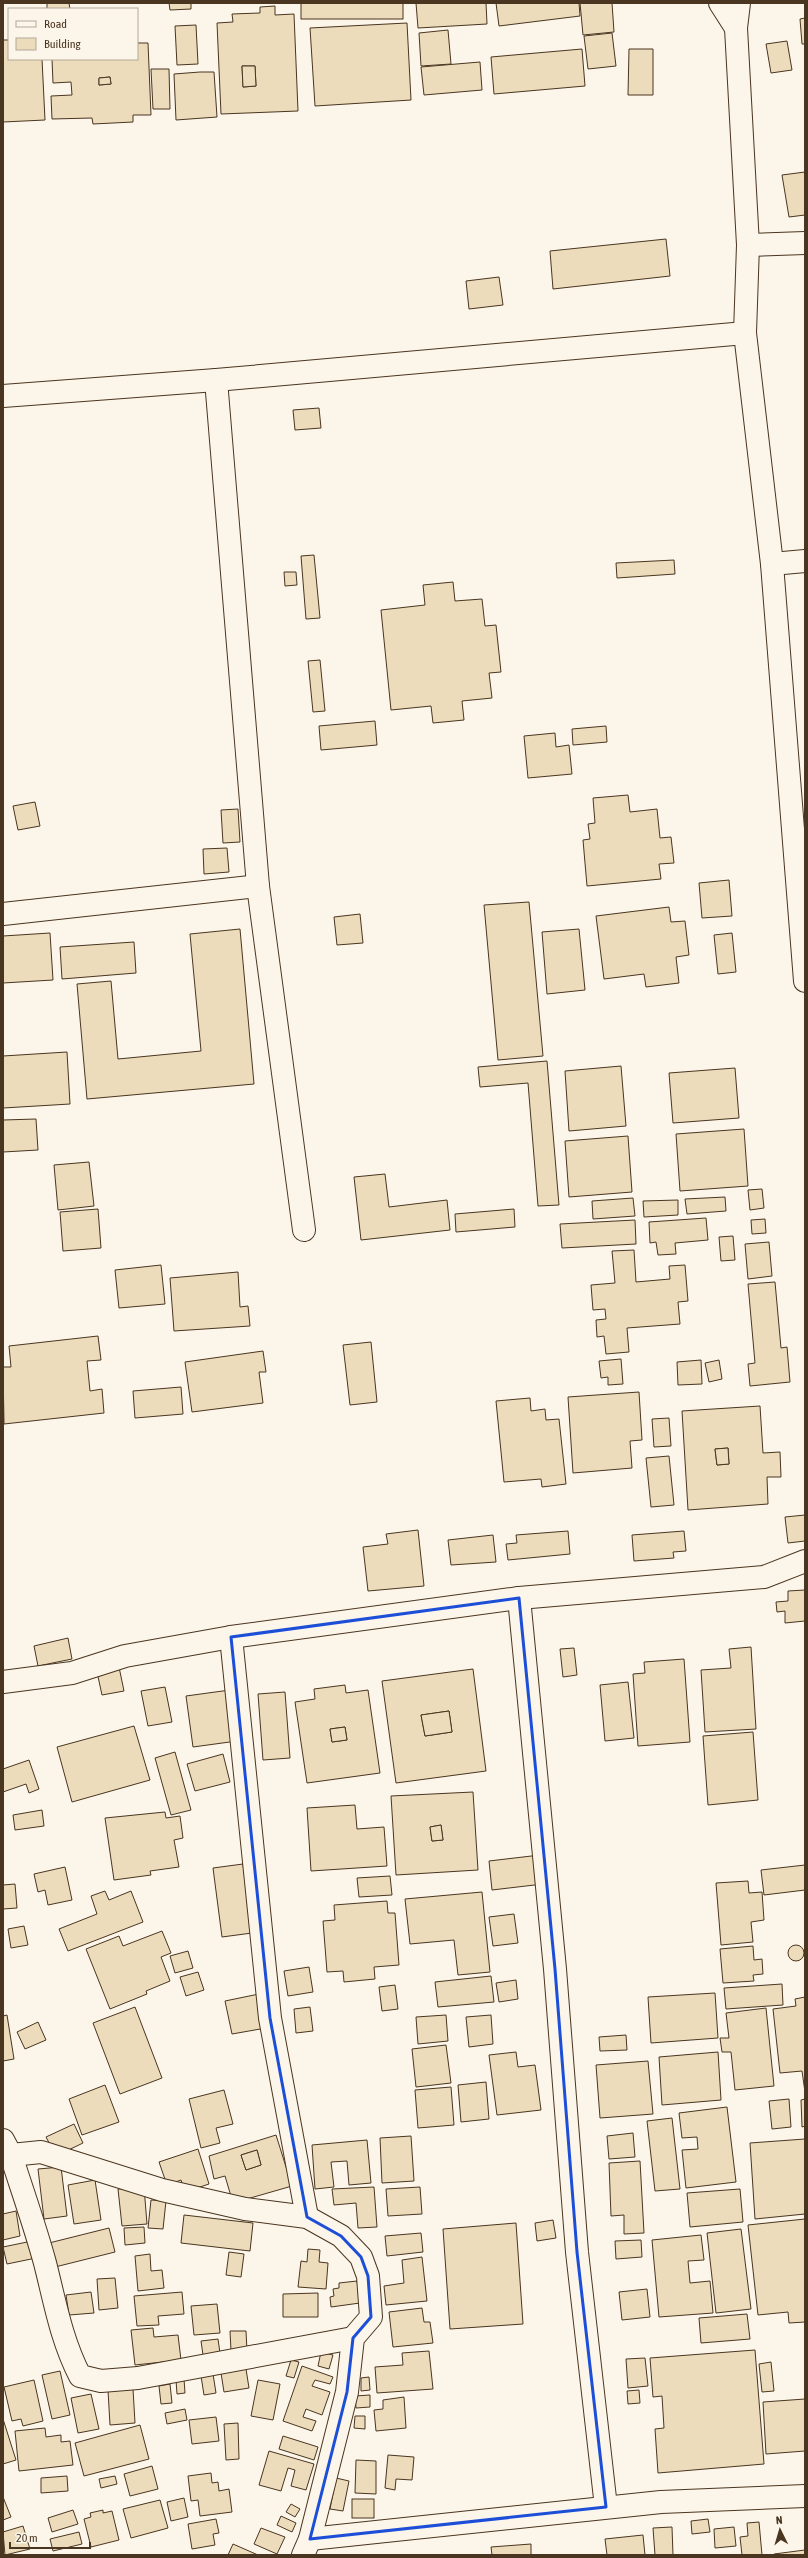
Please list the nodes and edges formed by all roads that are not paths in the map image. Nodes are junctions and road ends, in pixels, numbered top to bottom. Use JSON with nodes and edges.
{"nodes":[{"id":1,"x":720,"y":3,"type":"edge"},
{"id":2,"x":736,"y":14,"type":"edge"},
{"id":3,"x":805,"y":243,"type":"edge"},
{"id":4,"x":748,"y":245,"type":"junction"},
{"id":5,"x":745,"y":333,"type":"junction"},
{"id":6,"x":216,"y":380,"type":"junction"},
{"id":7,"x":3,"y":396,"type":"edge"},
{"id":8,"x":805,"y":561,"type":"edge"},
{"id":9,"x":772,"y":564,"type":"junction"},
{"id":10,"x":258,"y":886,"type":"junction"},
{"id":11,"x":801,"y":889,"type":"edge"},
{"id":12,"x":3,"y":914,"type":"edge"},
{"id":13,"x":805,"y":981,"type":"edge"},
{"id":14,"x":304,"y":1230,"type":"dead end"},
{"id":15,"x":805,"y":1561,"type":"edge"},
{"id":16,"x":519,"y":1598,"type":"junction"},
{"id":17,"x":231,"y":1637,"type":"junction"},
{"id":18,"x":3,"y":1682,"type":"edge"},
{"id":19,"x":7,"y":2148,"type":"edge"},
{"id":20,"x":308,"y":2217,"type":"junction"},
{"id":21,"x":353,"y":2338,"type":"junction"},
{"id":22,"x":805,"y":2496,"type":"edge"},
{"id":23,"x":606,"y":2507,"type":"junction"},
{"id":24,"x":306,"y":2547,"type":"edge"}],
"edges":[{"from":1,"to":2,"type":"street"},
{"from":2,"to":4,"type":"street"},
{"from":3,"to":4,"type":"street"},
{"from":4,"to":5,"type":"street"},
{"from":5,"to":6,"type":"street"},
{"from":5,"to":9,"type":"street"},
{"from":6,"to":7,"type":"street"},
{"from":6,"to":10,"type":"street"},
{"from":8,"to":9,"type":"street"},
{"from":9,"to":11,"type":"street"},
{"from":10,"to":12,"type":"street"},
{"from":10,"to":14,"type":"street"},
{"from":11,"to":13,"type":"street"},
{"from":15,"to":16,"type":"street"},
{"from":16,"to":17,"type":"street"},
{"from":16,"to":23,"type":"street"},
{"from":17,"to":18,"type":"street"},
{"from":17,"to":20,"type":"street"},
{"from":19,"to":20,"type":"street"},
{"from":19,"to":21,"type":"street"},
{"from":20,"to":21,"type":"street"},
{"from":21,"to":24,"type":"street"},
{"from":22,"to":23,"type":"street"},
{"from":23,"to":24,"type":"street"}]}
